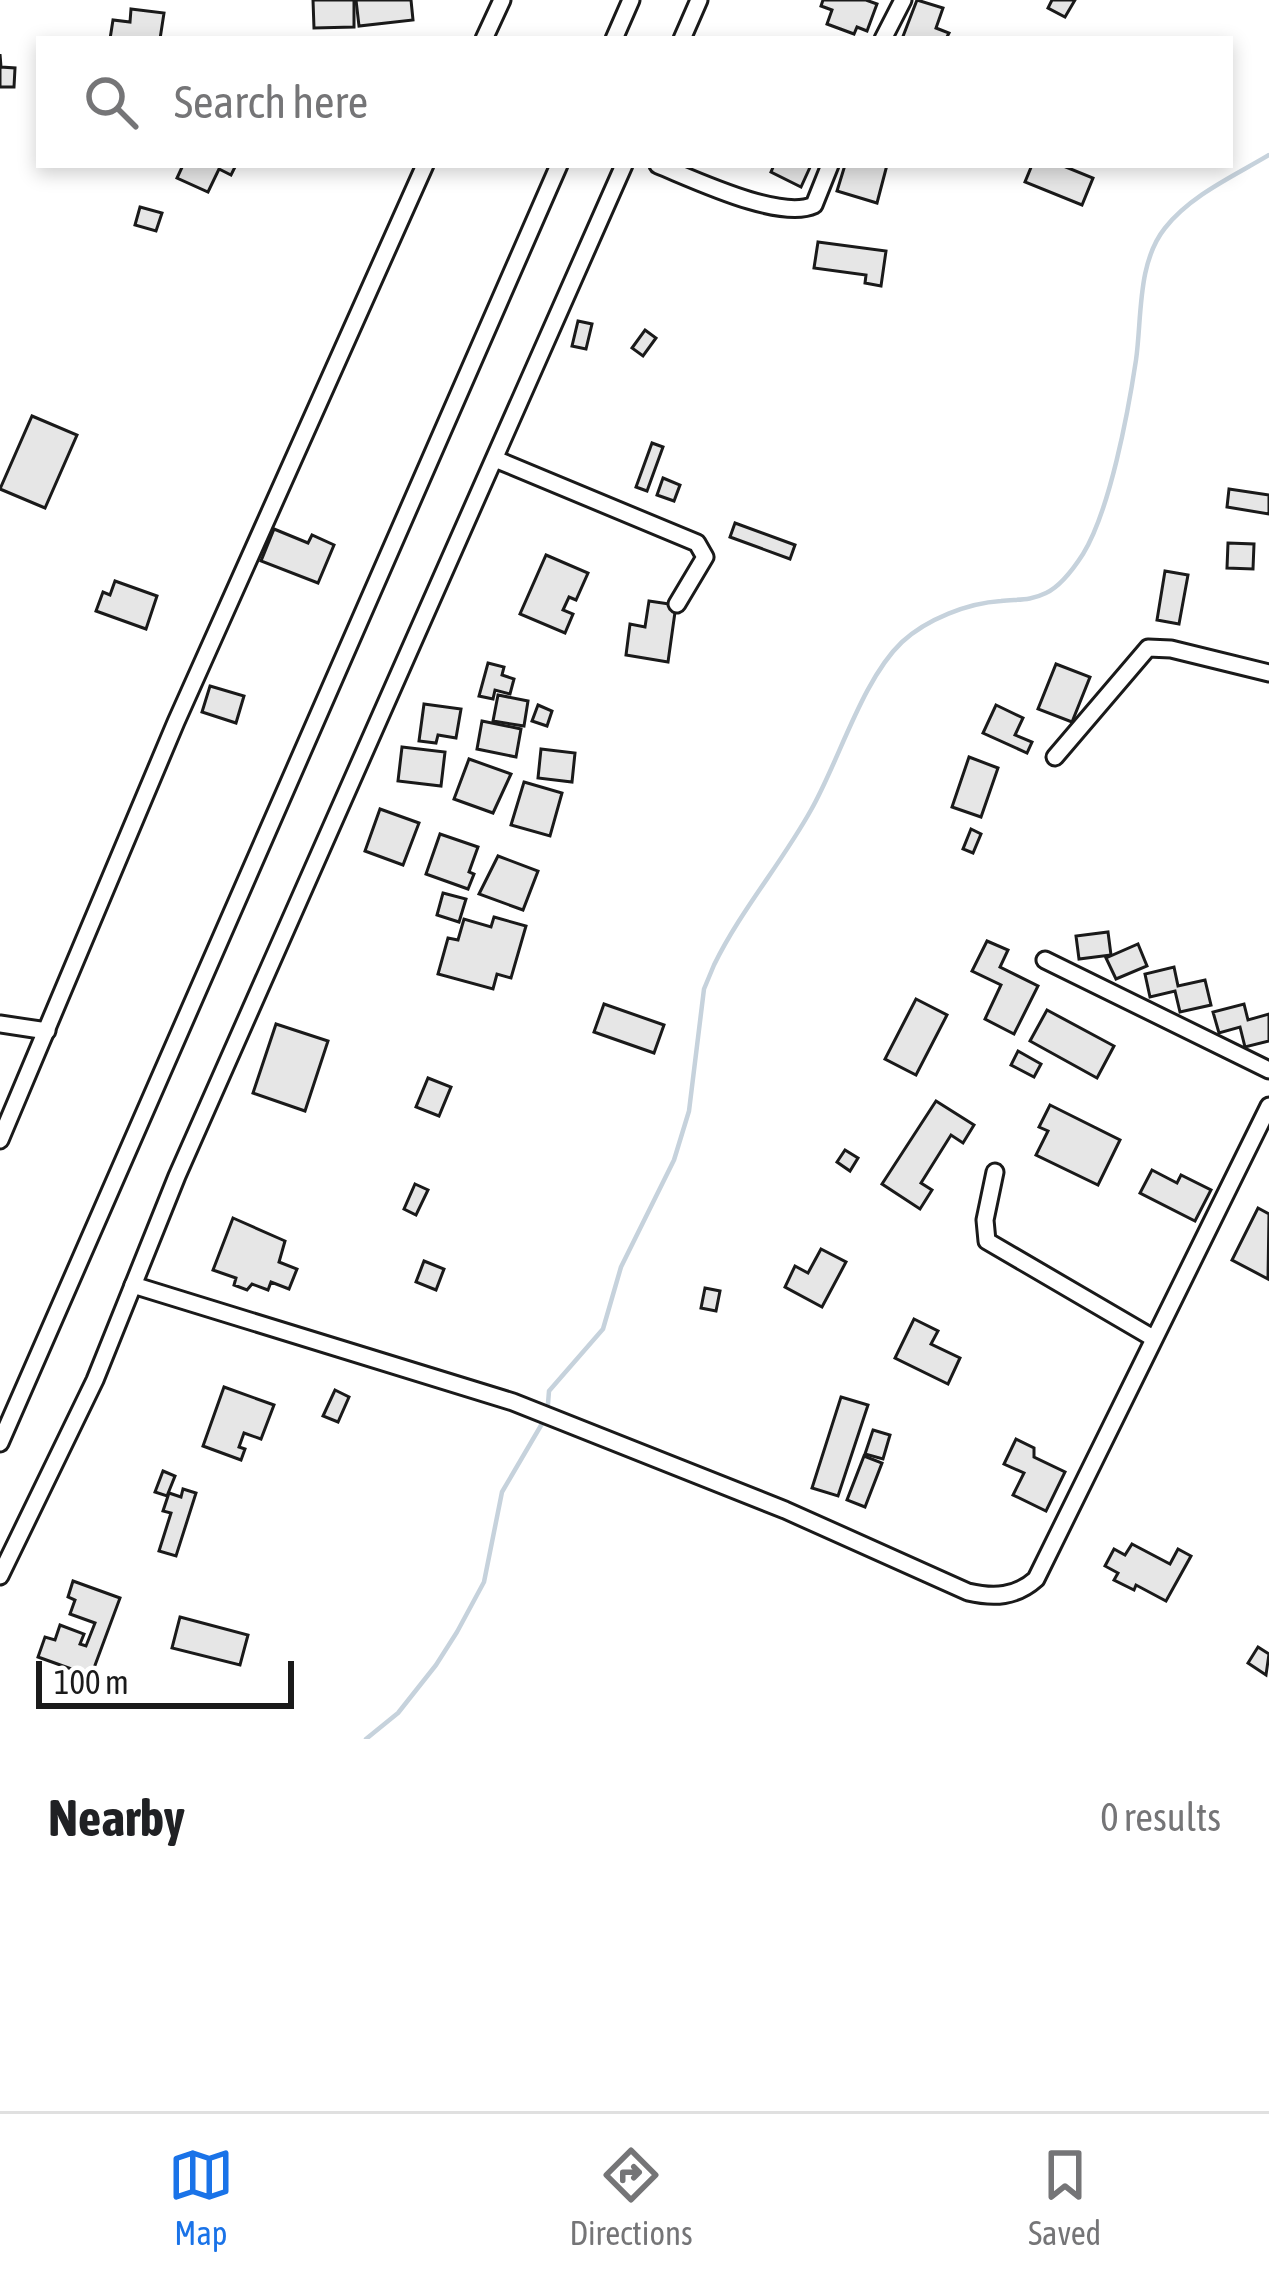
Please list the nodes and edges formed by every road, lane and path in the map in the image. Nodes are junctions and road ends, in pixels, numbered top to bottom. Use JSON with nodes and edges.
{"nodes":[{"id":1,"x":502,"y":0,"type":"edge"},
{"id":2,"x":631,"y":0,"type":"edge"},
{"id":3,"x":700,"y":0,"type":"edge"},
{"id":4,"x":903,"y":0,"type":"edge"},
{"id":5,"x":485,"y":36,"type":"edge"},
{"id":6,"x":615,"y":36,"type":"edge"},
{"id":7,"x":683,"y":36,"type":"edge"},
{"id":8,"x":885,"y":36,"type":"edge"},
{"id":9,"x":424,"y":168,"type":"edge"},
{"id":10,"x":558,"y":168,"type":"edge"},
{"id":11,"x":623,"y":168,"type":"edge"},
{"id":12,"x":666,"y":168,"type":"edge"},
{"id":13,"x":829,"y":168,"type":"edge"},
{"id":14,"x":495,"y":459,"type":"junction"},
{"id":15,"x":677,"y":604,"type":"dead end"},
{"id":16,"x":1269,"y":673,"type":"edge"},
{"id":17,"x":1054,"y":757,"type":"dead end"},
{"id":18,"x":1045,"y":960,"type":"dead end"},
{"id":19,"x":0,"y":1024,"type":"edge"},
{"id":20,"x":47,"y":1031,"type":"junction"},
{"id":21,"x":1269,"y":1070,"type":"edge"},
{"id":22,"x":1269,"y":1106,"type":"edge"},
{"id":23,"x":0,"y":1140,"type":"edge"},
{"id":24,"x":995,"y":1172,"type":"dead end"},
{"id":25,"x":134,"y":1285,"type":"junction"},
{"id":26,"x":1153,"y":1338,"type":"junction"},
{"id":27,"x":0,"y":1443,"type":"edge"},
{"id":28,"x":0,"y":1576,"type":"edge"}],
"edges":[{"from":1,"to":5,"type":"street"},
{"from":2,"to":6,"type":"street"},
{"from":3,"to":7,"type":"street"},
{"from":4,"to":8,"type":"street"},
{"from":9,"to":20,"type":"street"},
{"from":10,"to":27,"type":"street"},
{"from":11,"to":14,"type":"street"},
{"from":12,"to":13,"type":"street"},
{"from":14,"to":15,"type":"street"},
{"from":14,"to":25,"type":"street"},
{"from":16,"to":17,"type":"street"},
{"from":18,"to":21,"type":"street"},
{"from":19,"to":20,"type":"street"},
{"from":20,"to":23,"type":"street"},
{"from":22,"to":26,"type":"street"},
{"from":24,"to":26,"type":"street"},
{"from":25,"to":26,"type":"street"},
{"from":25,"to":28,"type":"street"}]}
